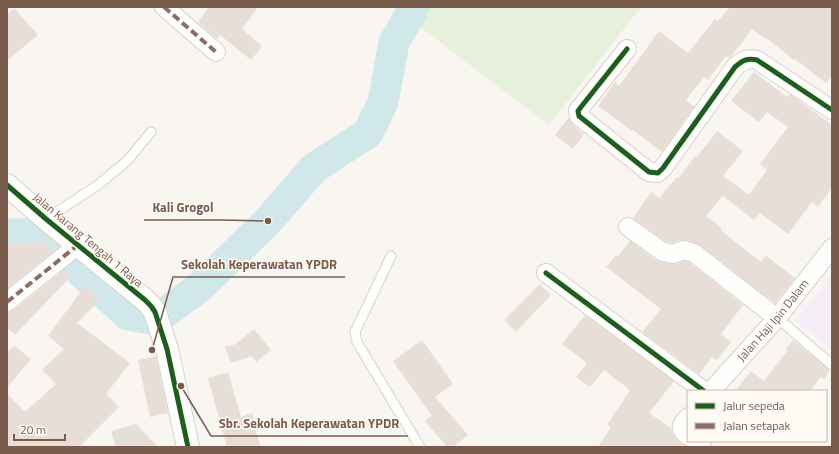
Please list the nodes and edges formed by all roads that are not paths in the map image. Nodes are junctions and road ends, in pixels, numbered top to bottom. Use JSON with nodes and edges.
{"nodes":[{"id":1,"x":164,"y":7,"type":"edge"},
{"id":2,"x":627,"y":48,"type":"dead end"},
{"id":3,"x":216,"y":52,"type":"dead end"},
{"id":4,"x":832,"y":110,"type":"edge"},
{"id":5,"x":150,"y":132,"type":"dead end"},
{"id":6,"x":7,"y":185,"type":"edge"},
{"id":7,"x":46,"y":219,"type":"junction"},
{"id":8,"x":628,"y":227,"type":"dead end"},
{"id":9,"x":832,"y":248,"type":"edge"},
{"id":10,"x":67,"y":254,"type":"junction"},
{"id":11,"x":391,"y":256,"type":"dead end"},
{"id":12,"x":546,"y":273,"type":"dead end"},
{"id":13,"x":7,"y":302,"type":"edge"},
{"id":14,"x":777,"y":318,"type":"junction"},
{"id":15,"x":832,"y":365,"type":"edge"},
{"id":16,"x":703,"y":390,"type":"edge"},
{"id":17,"x":712,"y":390,"type":"edge"},
{"id":18,"x":687,"y":418,"type":"edge"},
{"id":19,"x":687,"y":435,"type":"edge"},
{"id":20,"x":188,"y":447,"type":"edge"},
{"id":21,"x":420,"y":447,"type":"edge"}],
"edges":[{"from":1,"to":3,"type":"street"},
{"from":2,"to":4,"type":"street"},
{"from":5,"to":7,"type":"lane"},
{"from":6,"to":7,"type":"street","name":"Jalan Karang Tengah 1 Raya"},
{"from":7,"to":10,"type":"street","name":"Jalan Karang Tengah 1 Raya"},
{"from":8,"to":14,"type":"street"},
{"from":9,"to":14,"type":"street","name":"Jalan Haji Ipin Dalam"},
{"from":10,"to":13,"type":"street"},
{"from":10,"to":20,"type":"street","name":"Jalan Karang Tengah 1 Raya"},
{"from":11,"to":21,"type":"lane"},
{"from":12,"to":16,"type":"street"},
{"from":14,"to":15,"type":"lane"},
{"from":14,"to":17,"type":"street","name":"Jalan Haji Ipin Dalam"},
{"from":18,"to":19,"type":"street"}]}
